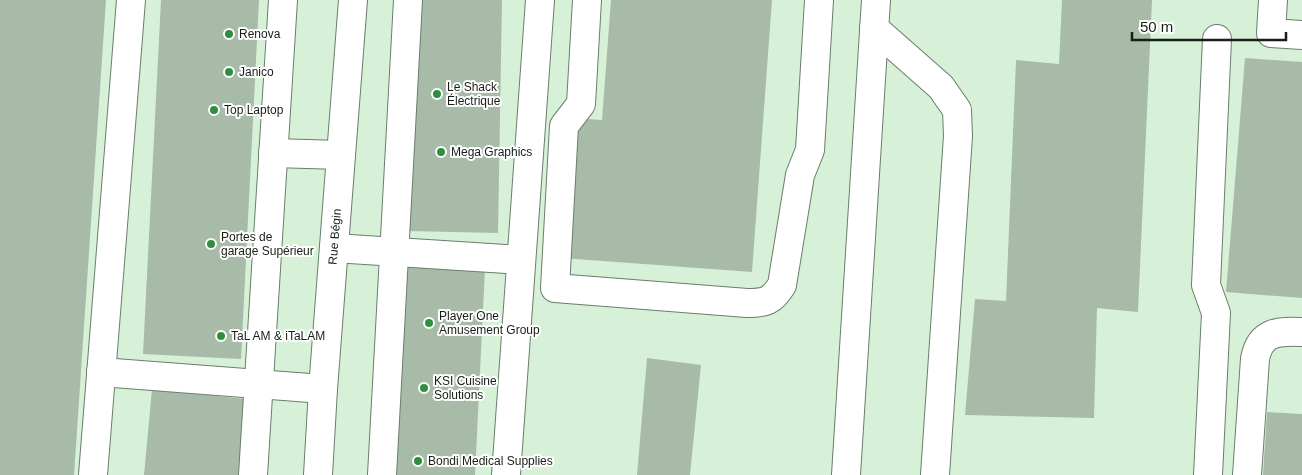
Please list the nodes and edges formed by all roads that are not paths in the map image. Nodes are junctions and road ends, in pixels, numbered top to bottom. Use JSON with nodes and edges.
{"nodes":[{"id":1,"x":131,"y":0,"type":"edge"},
{"id":2,"x":283,"y":0,"type":"edge"},
{"id":3,"x":353,"y":0,"type":"edge"},
{"id":4,"x":408,"y":0,"type":"edge"},
{"id":5,"x":540,"y":0,"type":"edge"},
{"id":6,"x":588,"y":0,"type":"edge"},
{"id":7,"x":819,"y":0,"type":"edge"},
{"id":8,"x":876,"y":0,"type":"edge"},
{"id":9,"x":1274,"y":0,"type":"edge"},
{"id":10,"x":874,"y":28,"type":"junction"},
{"id":11,"x":1302,"y":35,"type":"edge"},
{"id":12,"x":1217,"y":39,"type":"dead end"},
{"id":13,"x":274,"y":153,"type":"junction"},
{"id":14,"x":341,"y":155,"type":"junction"},
{"id":15,"x":334,"y":248,"type":"junction"},
{"id":16,"x":394,"y":252,"type":"junction"},
{"id":17,"x":522,"y":260,"type":"junction"},
{"id":18,"x":1302,"y":332,"type":"edge"},
{"id":19,"x":101,"y":372,"type":"junction"},
{"id":20,"x":259,"y":384,"type":"junction"},
{"id":21,"x":323,"y":388,"type":"junction"},
{"id":22,"x":93,"y":475,"type":"edge"},
{"id":23,"x":253,"y":475,"type":"edge"},
{"id":24,"x":318,"y":475,"type":"edge"},
{"id":25,"x":382,"y":475,"type":"edge"},
{"id":26,"x":506,"y":475,"type":"edge"},
{"id":27,"x":846,"y":475,"type":"edge"},
{"id":28,"x":935,"y":475,"type":"edge"},
{"id":29,"x":1208,"y":475,"type":"edge"},
{"id":30,"x":1247,"y":475,"type":"edge"}],
"edges":[{"from":1,"to":19,"type":"street"},
{"from":2,"to":13,"type":"street"},
{"from":3,"to":14,"type":"street","name":"Rue Bégin"},
{"from":4,"to":16,"type":"street"},
{"from":5,"to":17,"type":"street"},
{"from":6,"to":7,"type":"street"},
{"from":8,"to":10,"type":"street"},
{"from":9,"to":11,"type":"street"},
{"from":10,"to":27,"type":"street"},
{"from":10,"to":28,"type":"street"},
{"from":12,"to":29,"type":"street"},
{"from":13,"to":14,"type":"street"},
{"from":13,"to":20,"type":"street"},
{"from":14,"to":15,"type":"street","name":"Rue Bégin"},
{"from":15,"to":16,"type":"street"},
{"from":15,"to":21,"type":"street","name":"Rue Bégin"},
{"from":16,"to":17,"type":"street"},
{"from":16,"to":25,"type":"street"},
{"from":17,"to":26,"type":"street"},
{"from":18,"to":30,"type":"street"},
{"from":19,"to":20,"type":"street"},
{"from":19,"to":22,"type":"street"},
{"from":20,"to":21,"type":"street"},
{"from":20,"to":23,"type":"street"},
{"from":21,"to":24,"type":"street","name":"Rue Bégin"}]}
